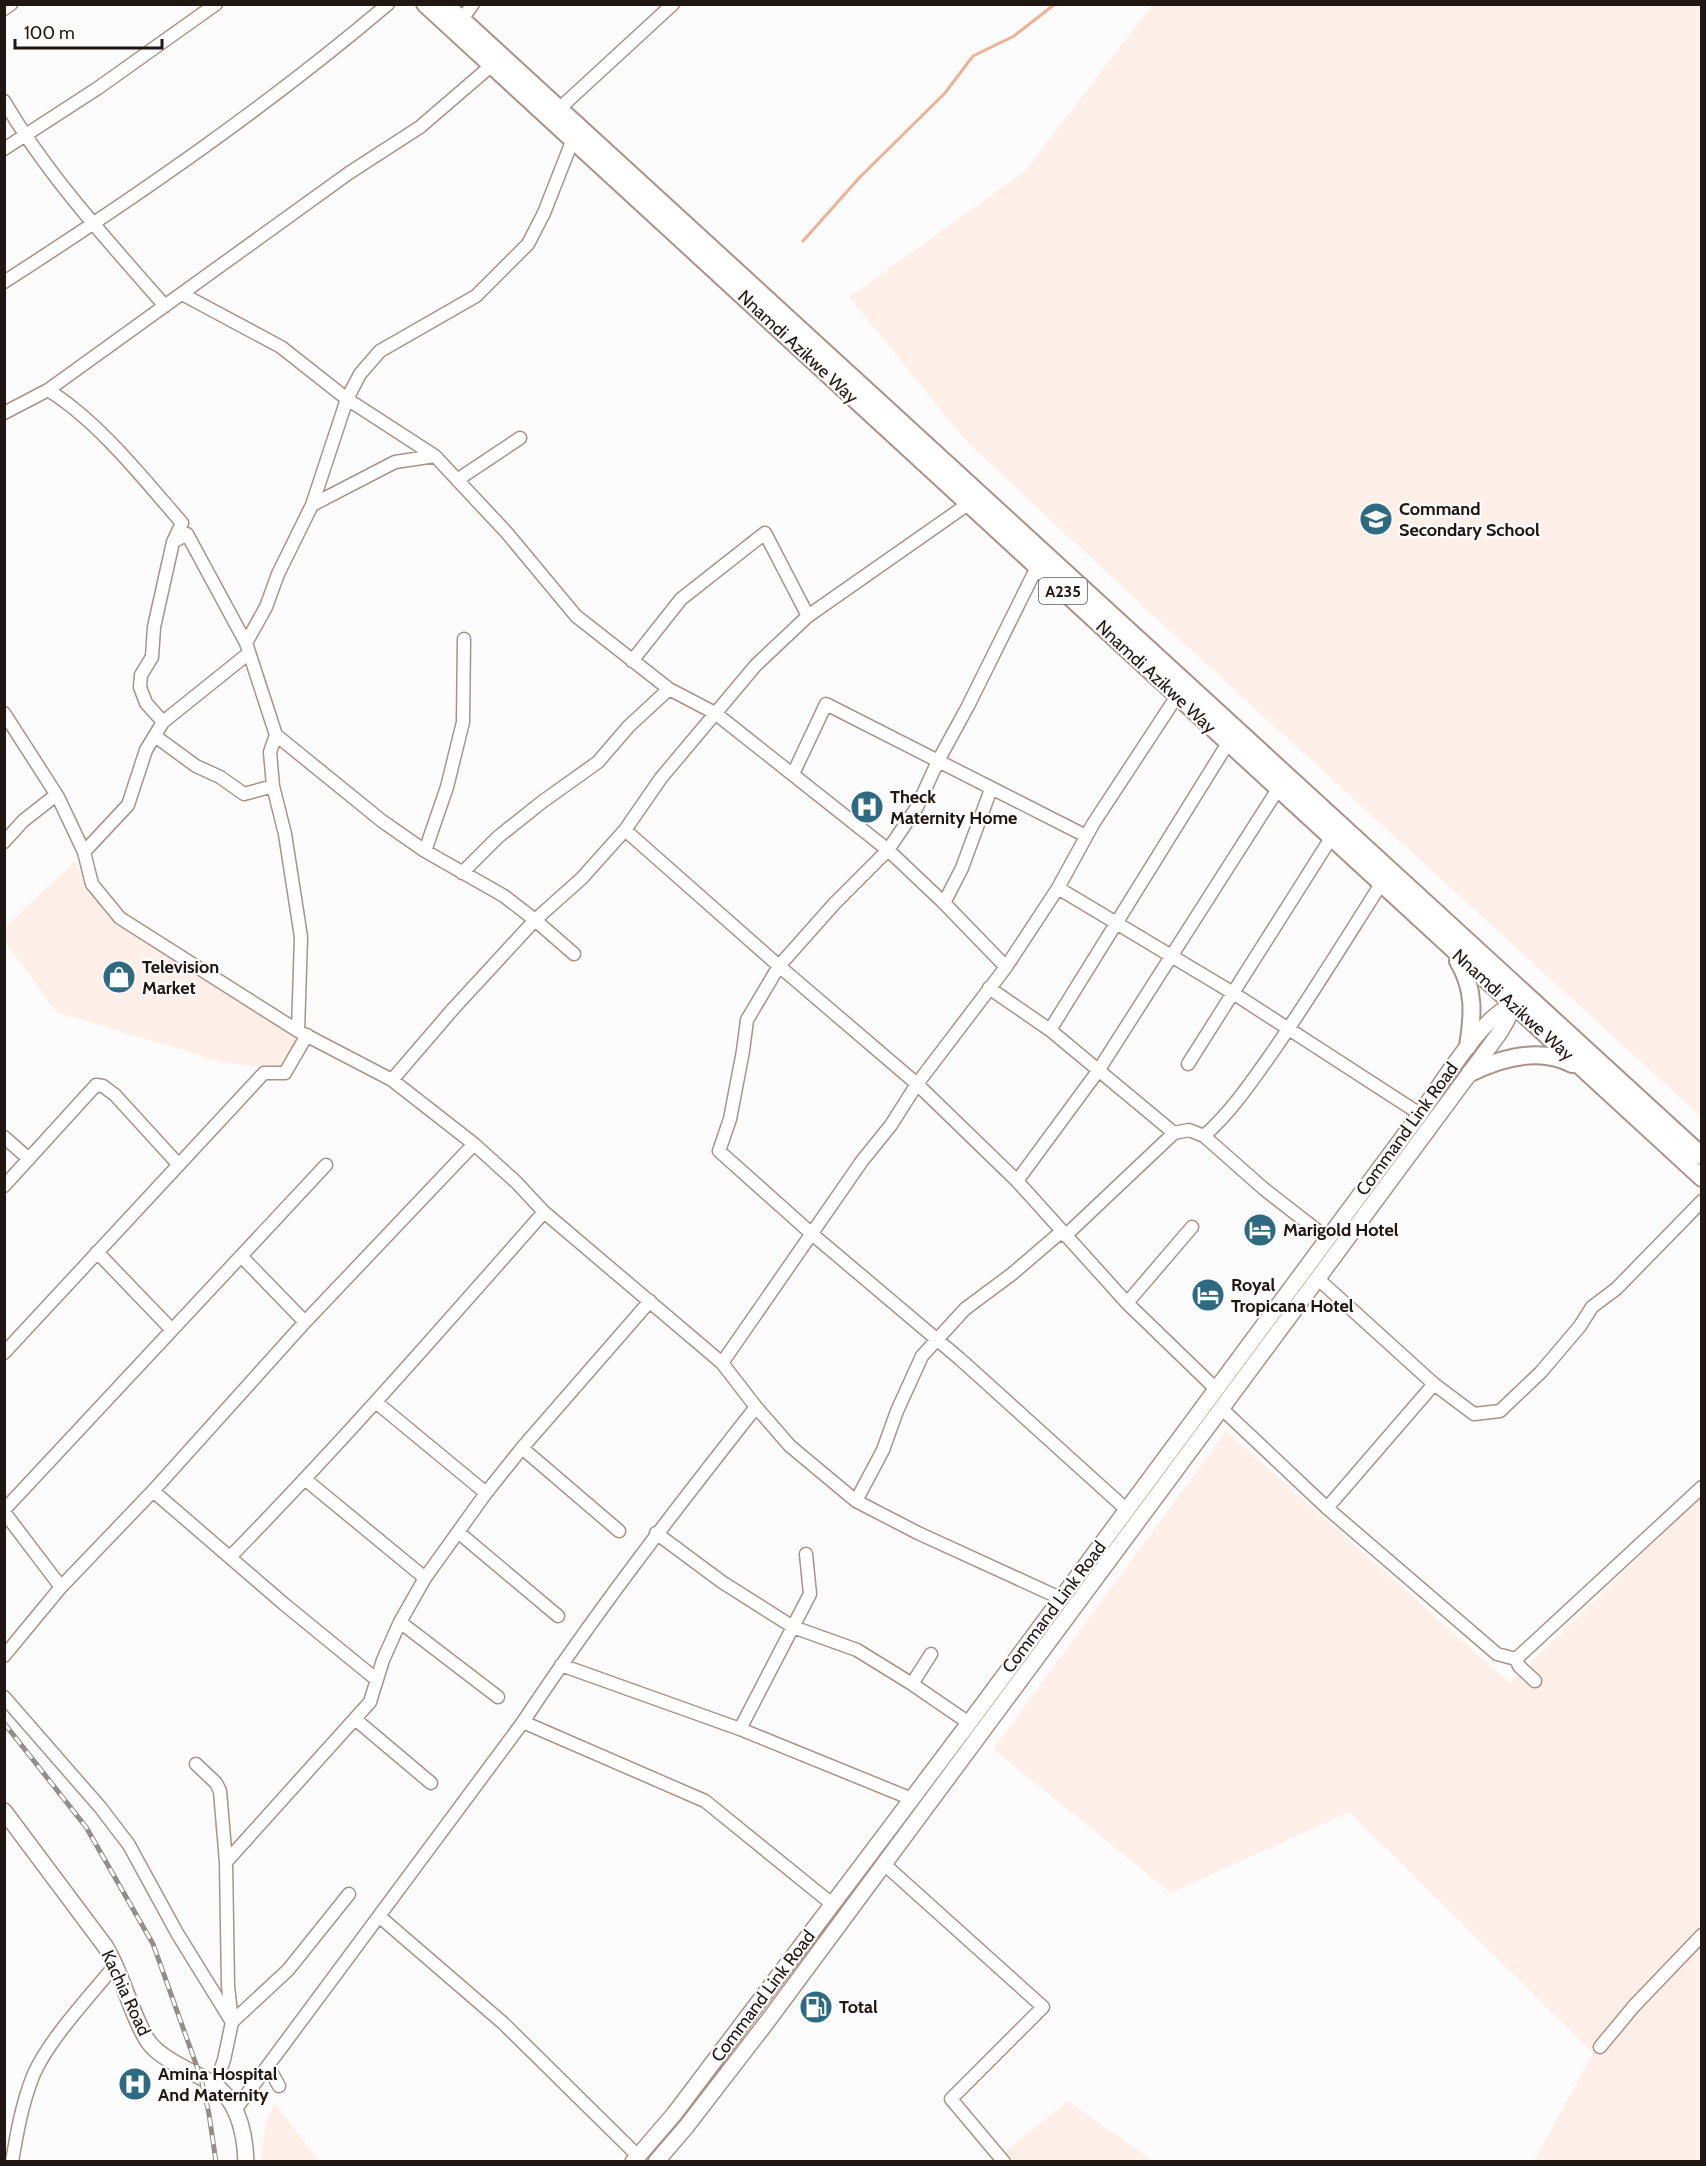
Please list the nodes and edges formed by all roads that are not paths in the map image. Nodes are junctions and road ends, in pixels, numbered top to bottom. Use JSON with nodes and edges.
{"nodes":[{"id":1,"x":11,"y":4,"type":"edge"},
{"id":2,"x":216,"y":4,"type":"edge"},
{"id":3,"x":388,"y":4,"type":"edge"},
{"id":4,"x":425,"y":4,"type":"edge"},
{"id":5,"x":445,"y":4,"type":"edge"},
{"id":6,"x":473,"y":4,"type":"edge"},
{"id":7,"x":673,"y":4,"type":"edge"},
{"id":8,"x":4,"y":9,"type":"edge"},
{"id":9,"x":462,"y":19,"type":"junction"},
{"id":10,"x":492,"y":65,"type":"junction"},
{"id":11,"x":4,"y":100,"type":"edge"},
{"id":12,"x":560,"y":108,"type":"junction"},
{"id":13,"x":24,"y":135,"type":"junction"},
{"id":14,"x":573,"y":139,"type":"junction"},
{"id":15,"x":4,"y":149,"type":"edge"},
{"id":16,"x":94,"y":224,"type":"junction"},
{"id":17,"x":4,"y":282,"type":"edge"},
{"id":18,"x":182,"y":294,"type":"junction"},
{"id":19,"x":165,"y":306,"type":"junction"},
{"id":20,"x":48,"y":390,"type":"junction"},
{"id":21,"x":347,"y":399,"type":"junction"},
{"id":22,"x":4,"y":413,"type":"edge"},
{"id":23,"x":520,"y":438,"type":"dead end"},
{"id":24,"x":435,"y":456,"type":"junction"},
{"id":25,"x":457,"y":480,"type":"junction"},
{"id":26,"x":968,"y":504,"type":"junction"},
{"id":27,"x":312,"y":505,"type":"junction"},
{"id":28,"x":173,"y":542,"type":"junction"},
{"id":29,"x":1037,"y":567,"type":"junction"},
{"id":30,"x":808,"y":616,"type":"junction"},
{"id":31,"x":464,"y":639,"type":"dead end"},
{"id":32,"x":247,"y":648,"type":"junction"},
{"id":33,"x":632,"y":661,"type":"junction"},
{"id":34,"x":669,"y":689,"type":"junction"},
{"id":35,"x":1177,"y":696,"type":"junction"},
{"id":36,"x":715,"y":712,"type":"junction"},
{"id":37,"x":4,"y":713,"type":"edge"},
{"id":38,"x":163,"y":722,"type":"junction"},
{"id":39,"x":276,"y":735,"type":"junction"},
{"id":40,"x":155,"y":736,"type":"junction"},
{"id":41,"x":1228,"y":743,"type":"junction"},
{"id":42,"x":938,"y":761,"type":"junction"},
{"id":43,"x":793,"y":774,"type":"junction"},
{"id":44,"x":273,"y":786,"type":"junction"},
{"id":45,"x":991,"y":789,"type":"junction"},
{"id":46,"x":1278,"y":789,"type":"junction"},
{"id":47,"x":56,"y":795,"type":"junction"},
{"id":48,"x":626,"y":830,"type":"junction"},
{"id":49,"x":1086,"y":836,"type":"junction"},
{"id":50,"x":1331,"y":838,"type":"junction"},
{"id":51,"x":4,"y":842,"type":"edge"},
{"id":52,"x":888,"y":850,"type":"junction"},
{"id":53,"x":425,"y":851,"type":"junction"},
{"id":54,"x":84,"y":852,"type":"junction"},
{"id":55,"x":462,"y":873,"type":"junction"},
{"id":56,"x":1381,"y":884,"type":"junction"},
{"id":57,"x":1058,"y":888,"type":"junction"},
{"id":58,"x":944,"y":903,"type":"junction"},
{"id":59,"x":535,"y":920,"type":"junction"},
{"id":60,"x":1117,"y":924,"type":"junction"},
{"id":61,"x":1441,"y":939,"type":"junction"},
{"id":62,"x":574,"y":954,"type":"dead end"},
{"id":63,"x":1173,"y":956,"type":"junction"},
{"id":64,"x":1485,"y":960,"type":"junction"},
{"id":65,"x":779,"y":966,"type":"junction"},
{"id":66,"x":1006,"y":967,"type":"junction"},
{"id":67,"x":989,"y":988,"type":"junction"},
{"id":68,"x":1233,"y":993,"type":"junction"},
{"id":69,"x":1512,"y":1005,"type":"junction"},
{"id":70,"x":1545,"y":1014,"type":"junction"},
{"id":71,"x":1289,"y":1029,"type":"junction"},
{"id":72,"x":1050,"y":1030,"type":"junction"},
{"id":73,"x":302,"y":1033,"type":"junction"},
{"id":74,"x":1468,"y":1046,"type":"junction"},
{"id":75,"x":1188,"y":1064,"type":"dead end"},
{"id":76,"x":1098,"y":1071,"type":"junction"},
{"id":77,"x":1470,"y":1073,"type":"junction"},
{"id":78,"x":1592,"y":1078,"type":"junction"},
{"id":79,"x":392,"y":1080,"type":"junction"},
{"id":80,"x":917,"y":1084,"type":"junction"},
{"id":81,"x":1420,"y":1114,"type":"junction"},
{"id":82,"x":1174,"y":1133,"type":"junction"},
{"id":83,"x":1204,"y":1136,"type":"junction"},
{"id":84,"x":4,"y":1137,"type":"edge"},
{"id":85,"x":474,"y":1144,"type":"junction"},
{"id":86,"x":1701,"y":1156,"type":"edge"},
{"id":87,"x":29,"y":1159,"type":"junction"},
{"id":88,"x":178,"y":1164,"type":"junction"},
{"id":89,"x":326,"y":1164,"type":"dead end"},
{"id":90,"x":1701,"y":1178,"type":"edge"},
{"id":91,"x":1017,"y":1181,"type":"junction"},
{"id":92,"x":4,"y":1186,"type":"edge"},
{"id":93,"x":1701,"y":1201,"type":"edge"},
{"id":94,"x":544,"y":1212,"type":"junction"},
{"id":95,"x":1192,"y":1227,"type":"dead end"},
{"id":96,"x":812,"y":1234,"type":"junction"},
{"id":97,"x":1063,"y":1234,"type":"junction"},
{"id":98,"x":1328,"y":1238,"type":"junction"},
{"id":99,"x":97,"y":1252,"type":"junction"},
{"id":100,"x":241,"y":1256,"type":"junction"},
{"id":101,"x":1317,"y":1278,"type":"junction"},
{"id":102,"x":650,"y":1301,"type":"junction"},
{"id":103,"x":1127,"y":1303,"type":"junction"},
{"id":104,"x":305,"y":1322,"type":"junction"},
{"id":105,"x":172,"y":1330,"type":"junction"},
{"id":106,"x":938,"y":1341,"type":"junction"},
{"id":107,"x":4,"y":1353,"type":"edge"},
{"id":108,"x":722,"y":1363,"type":"junction"},
{"id":109,"x":1434,"y":1384,"type":"junction"},
{"id":110,"x":1216,"y":1389,"type":"junction"},
{"id":111,"x":377,"y":1402,"type":"junction"},
{"id":112,"x":756,"y":1407,"type":"junction"},
{"id":113,"x":1221,"y":1408,"type":"junction"},
{"id":114,"x":522,"y":1448,"type":"junction"},
{"id":115,"x":1161,"y":1461,"type":"junction"},
{"id":116,"x":1175,"y":1470,"type":"junction"},
{"id":117,"x":306,"y":1480,"type":"junction"},
{"id":118,"x":1701,"y":1487,"type":"edge"},
{"id":119,"x":153,"y":1491,"type":"junction"},
{"id":120,"x":486,"y":1493,"type":"junction"},
{"id":121,"x":856,"y":1501,"type":"junction"},
{"id":122,"x":1327,"y":1508,"type":"junction"},
{"id":123,"x":1127,"y":1510,"type":"junction"},
{"id":124,"x":4,"y":1511,"type":"edge"},
{"id":125,"x":619,"y":1531,"type":"dead end"},
{"id":126,"x":458,"y":1532,"type":"junction"},
{"id":127,"x":656,"y":1533,"type":"junction"},
{"id":128,"x":806,"y":1554,"type":"dead end"},
{"id":129,"x":230,"y":1557,"type":"junction"},
{"id":130,"x":425,"y":1578,"type":"junction"},
{"id":131,"x":61,"y":1587,"type":"junction"},
{"id":132,"x":1060,"y":1598,"type":"junction"},
{"id":133,"x":558,"y":1616,"type":"dead end"},
{"id":134,"x":400,"y":1622,"type":"junction"},
{"id":135,"x":793,"y":1627,"type":"junction"},
{"id":136,"x":931,"y":1654,"type":"dead end"},
{"id":137,"x":4,"y":1656,"type":"edge"},
{"id":138,"x":1516,"y":1659,"type":"junction"},
{"id":139,"x":561,"y":1665,"type":"junction"},
{"id":140,"x":377,"y":1680,"type":"junction"},
{"id":141,"x":1535,"y":1681,"type":"dead end"},
{"id":142,"x":912,"y":1684,"type":"junction"},
{"id":143,"x":4,"y":1697,"type":"edge"},
{"id":144,"x":498,"y":1697,"type":"dead end"},
{"id":145,"x":355,"y":1719,"type":"junction"},
{"id":146,"x":523,"y":1722,"type":"junction"},
{"id":147,"x":969,"y":1723,"type":"junction"},
{"id":148,"x":740,"y":1729,"type":"junction"},
{"id":149,"x":196,"y":1764,"type":"dead end"},
{"id":150,"x":431,"y":1783,"type":"dead end"},
{"id":151,"x":912,"y":1799,"type":"junction"},
{"id":152,"x":4,"y":1811,"type":"edge"},
{"id":153,"x":226,"y":1862,"type":"junction"},
{"id":154,"x":884,"y":1864,"type":"junction"},
{"id":155,"x":349,"y":1894,"type":"dead end"},
{"id":156,"x":832,"y":1904,"type":"junction"},
{"id":157,"x":380,"y":1917,"type":"junction"},
{"id":158,"x":1701,"y":1935,"type":"edge"},
{"id":159,"x":116,"y":1964,"type":"junction"},
{"id":160,"x":232,"y":2022,"type":"junction"},
{"id":161,"x":1600,"y":2047,"type":"dead end"},
{"id":162,"x":268,"y":2066,"type":"junction"},
{"id":163,"x":215,"y":2085,"type":"junction"},
{"id":164,"x":279,"y":2086,"type":"dead end"},
{"id":165,"x":235,"y":2110,"type":"junction"},
{"id":166,"x":635,"y":2159,"type":"edge"},
{"id":167,"x":12,"y":2162,"type":"edge"},
{"id":168,"x":246,"y":2162,"type":"edge"},
{"id":169,"x":656,"y":2162,"type":"edge"},
{"id":170,"x":1004,"y":2162,"type":"edge"}],
"edges":[{"from":1,"to":8,"type":"street"},
{"from":2,"to":13,"type":"street"},
{"from":3,"to":16,"type":"street"},
{"from":4,"to":10,"type":"highway","name":"Nnamdi Azikwe Way","number":"A235"},
{"from":5,"to":9,"type":"highway","name":"Nnamdi Azikwe Way","number":"A235"},
{"from":6,"to":9,"type":"street"},
{"from":7,"to":12,"type":"street"},
{"from":9,"to":12,"type":"highway","name":"Nnamdi Azikwe Way","number":"A235"},
{"from":10,"to":14,"type":"highway","name":"Nnamdi Azikwe Way","number":"A235"},
{"from":10,"to":18,"type":"street"},
{"from":11,"to":13,"type":"street"},
{"from":12,"to":64,"type":"highway","name":"Nnamdi Azikwe Way","number":"A235"},
{"from":13,"to":15,"type":"street"},
{"from":13,"to":16,"type":"street"},
{"from":14,"to":21,"type":"street"},
{"from":14,"to":26,"type":"highway","name":"Nnamdi Azikwe Way","number":"A235"},
{"from":16,"to":17,"type":"street"},
{"from":16,"to":19,"type":"street"},
{"from":18,"to":19,"type":"street"},
{"from":18,"to":21,"type":"street"},
{"from":19,"to":20,"type":"street"},
{"from":20,"to":22,"type":"street"},
{"from":20,"to":28,"type":"street"},
{"from":21,"to":24,"type":"street"},
{"from":21,"to":27,"type":"street"},
{"from":23,"to":25,"type":"street"},
{"from":24,"to":25,"type":"street"},
{"from":24,"to":27,"type":"street"},
{"from":25,"to":33,"type":"street"},
{"from":26,"to":29,"type":"highway","name":"Nnamdi Azikwe Way","number":"A235"},
{"from":26,"to":30,"type":"street"},
{"from":27,"to":32,"type":"street"},
{"from":28,"to":32,"type":"street"},
{"from":28,"to":38,"type":"street"},
{"from":29,"to":35,"type":"highway","name":"Nnamdi Azikwe Way","number":"A235"},
{"from":29,"to":42,"type":"street"},
{"from":30,"to":33,"type":"street"},
{"from":30,"to":36,"type":"street"},
{"from":31,"to":53,"type":"street"},
{"from":32,"to":38,"type":"street"},
{"from":32,"to":39,"type":"street"},
{"from":33,"to":34,"type":"street"},
{"from":34,"to":36,"type":"street"},
{"from":34,"to":55,"type":"street"},
{"from":35,"to":41,"type":"highway","name":"Nnamdi Azikwe Way","number":"A235"},
{"from":35,"to":49,"type":"street"},
{"from":36,"to":43,"type":"street"},
{"from":36,"to":48,"type":"street"},
{"from":37,"to":47,"type":"street"},
{"from":38,"to":40,"type":"street"},
{"from":39,"to":44,"type":"street"},
{"from":39,"to":53,"type":"street"},
{"from":40,"to":44,"type":"street"},
{"from":40,"to":54,"type":"street"},
{"from":41,"to":46,"type":"highway","name":"Nnamdi Azikwe Way","number":"A235"},
{"from":41,"to":60,"type":"street"},
{"from":42,"to":43,"type":"street"},
{"from":42,"to":45,"type":"street"},
{"from":42,"to":52,"type":"street"},
{"from":43,"to":52,"type":"street"},
{"from":44,"to":73,"type":"street"},
{"from":45,"to":49,"type":"street"},
{"from":45,"to":58,"type":"street"},
{"from":46,"to":50,"type":"highway","name":"Nnamdi Azikwe Way","number":"A235"},
{"from":46,"to":63,"type":"street"},
{"from":47,"to":51,"type":"street"},
{"from":47,"to":54,"type":"street"},
{"from":48,"to":59,"type":"street"},
{"from":48,"to":65,"type":"street"},
{"from":49,"to":57,"type":"street"},
{"from":50,"to":56,"type":"highway","name":"Nnamdi Azikwe Way","number":"A235"},
{"from":50,"to":68,"type":"street"},
{"from":52,"to":58,"type":"street"},
{"from":52,"to":65,"type":"street"},
{"from":53,"to":55,"type":"street"},
{"from":54,"to":73,"type":"street"},
{"from":55,"to":59,"type":"street"},
{"from":56,"to":61,"type":"highway","name":"Nnamdi Azikwe Way","number":"A235"},
{"from":56,"to":71,"type":"street"},
{"from":57,"to":60,"type":"street"},
{"from":57,"to":66,"type":"street"},
{"from":58,"to":66,"type":"street"},
{"from":59,"to":62,"type":"street"},
{"from":59,"to":79,"type":"street"},
{"from":60,"to":63,"type":"street"},
{"from":60,"to":72,"type":"street"},
{"from":61,"to":69,"type":"highway","name":"Nnamdi Azikwe Way","number":"A235"},
{"from":61,"to":74,"type":"highway"},
{"from":63,"to":68,"type":"street"},
{"from":63,"to":76,"type":"street"},
{"from":64,"to":69,"type":"main road"},
{"from":64,"to":70,"type":"highway","name":"Nnamdi Azikwe Way","number":"A235"},
{"from":65,"to":80,"type":"street"},
{"from":65,"to":96,"type":"street"},
{"from":66,"to":67,"type":"street"},
{"from":67,"to":72,"type":"street"},
{"from":67,"to":80,"type":"street"},
{"from":68,"to":71,"type":"street"},
{"from":68,"to":75,"type":"street"},
{"from":69,"to":70,"type":"main road"},
{"from":69,"to":74,"type":"main road","name":"Command Link Road"},
{"from":69,"to":77,"type":"main road","name":"Command Link Road"},
{"from":69,"to":78,"type":"highway","name":"Nnamdi Azikwe Way","number":"A235"},
{"from":70,"to":86,"type":"highway","name":"Nnamdi Azikwe Way","number":"A235"},
{"from":71,"to":81,"type":"street"},
{"from":71,"to":83,"type":"street"},
{"from":72,"to":76,"type":"street"},
{"from":73,"to":79,"type":"street"},
{"from":73,"to":88,"type":"street"},
{"from":74,"to":81,"type":"main road","name":"Command Link Road"},
{"from":76,"to":82,"type":"street"},
{"from":76,"to":91,"type":"street"},
{"from":77,"to":78,"type":"highway"},
{"from":77,"to":101,"type":"main road","name":"Command Link Road"},
{"from":78,"to":90,"type":"highway","name":"Nnamdi Azikwe Way","number":"A235"},
{"from":79,"to":85,"type":"street"},
{"from":80,"to":91,"type":"street"},
{"from":80,"to":96,"type":"street"},
{"from":81,"to":98,"type":"main road","name":"Command Link Road"},
{"from":82,"to":83,"type":"street"},
{"from":82,"to":97,"type":"street"},
{"from":83,"to":98,"type":"street"},
{"from":84,"to":87,"type":"street"},
{"from":85,"to":94,"type":"street"},
{"from":85,"to":104,"type":"street"},
{"from":87,"to":88,"type":"street"},
{"from":87,"to":92,"type":"street"},
{"from":88,"to":99,"type":"street"},
{"from":89,"to":100,"type":"street"},
{"from":91,"to":97,"type":"street"},
{"from":93,"to":109,"type":"street"},
{"from":94,"to":102,"type":"street"},
{"from":94,"to":111,"type":"street"},
{"from":95,"to":103,"type":"street"},
{"from":96,"to":106,"type":"street"},
{"from":96,"to":108,"type":"street"},
{"from":97,"to":103,"type":"street"},
{"from":97,"to":106,"type":"street"},
{"from":98,"to":110,"type":"main road","name":"Command Link Road"},
{"from":99,"to":105,"type":"street"},
{"from":99,"to":107,"type":"street"},
{"from":100,"to":104,"type":"street"},
{"from":100,"to":105,"type":"street"},
{"from":101,"to":109,"type":"street"},
{"from":101,"to":113,"type":"main road","name":"Command Link Road"},
{"from":102,"to":108,"type":"street"},
{"from":102,"to":114,"type":"street"},
{"from":103,"to":110,"type":"street"},
{"from":104,"to":119,"type":"street"},
{"from":105,"to":124,"type":"street"},
{"from":106,"to":121,"type":"street"},
{"from":106,"to":123,"type":"street"},
{"from":108,"to":112,"type":"street"},
{"from":109,"to":122,"type":"street"},
{"from":110,"to":115,"type":"main road","name":"Command Link Road"},
{"from":111,"to":117,"type":"street"},
{"from":111,"to":120,"type":"street"},
{"from":112,"to":121,"type":"street"},
{"from":112,"to":127,"type":"street"},
{"from":113,"to":116,"type":"main road","name":"Command Link Road"},
{"from":113,"to":122,"type":"street"},
{"from":114,"to":120,"type":"street"},
{"from":114,"to":125,"type":"street"},
{"from":115,"to":116,"type":"main road"},
{"from":115,"to":123,"type":"main road","name":"Command Link Road"},
{"from":116,"to":154,"type":"main road","name":"Command Link Road"},
{"from":117,"to":129,"type":"street"},
{"from":117,"to":130,"type":"street"},
{"from":118,"to":138,"type":"street"},
{"from":119,"to":129,"type":"street"},
{"from":119,"to":131,"type":"street"},
{"from":120,"to":126,"type":"street"},
{"from":121,"to":132,"type":"street"},
{"from":122,"to":138,"type":"street"},
{"from":123,"to":132,"type":"main road","name":"Command Link Road"},
{"from":124,"to":131,"type":"street"},
{"from":126,"to":130,"type":"street"},
{"from":126,"to":133,"type":"street"},
{"from":127,"to":135,"type":"street"},
{"from":127,"to":139,"type":"street"},
{"from":128,"to":135,"type":"street"},
{"from":129,"to":140,"type":"street"},
{"from":130,"to":134,"type":"street"},
{"from":131,"to":137,"type":"street"},
{"from":132,"to":147,"type":"main road","name":"Command Link Road"},
{"from":134,"to":140,"type":"street"},
{"from":134,"to":144,"type":"street"},
{"from":135,"to":142,"type":"street"},
{"from":135,"to":148,"type":"street"},
{"from":136,"to":142,"type":"street"},
{"from":138,"to":141,"type":"street"},
{"from":139,"to":146,"type":"street"},
{"from":139,"to":148,"type":"street"},
{"from":140,"to":145,"type":"street"},
{"from":142,"to":147,"type":"street"},
{"from":143,"to":160,"type":"street"},
{"from":145,"to":150,"type":"street"},
{"from":145,"to":153,"type":"street"},
{"from":146,"to":156,"type":"street"},
{"from":146,"to":157,"type":"street"},
{"from":147,"to":151,"type":"main road","name":"Command Link Road"},
{"from":148,"to":151,"type":"street"},
{"from":149,"to":153,"type":"street"},
{"from":151,"to":156,"type":"main road","name":"Command Link Road"},
{"from":152,"to":159,"type":"main road","name":"Kachia Road"},
{"from":153,"to":160,"type":"street"},
{"from":154,"to":169,"type":"main road","name":"Command Link Road"},
{"from":154,"to":170,"type":"street"},
{"from":155,"to":160,"type":"street"},
{"from":156,"to":166,"type":"main road","name":"Command Link Road"},
{"from":157,"to":162,"type":"street"},
{"from":157,"to":166,"type":"street"},
{"from":158,"to":161,"type":"street"},
{"from":159,"to":163,"type":"main road","name":"Kachia Road"},
{"from":159,"to":167,"type":"street"},
{"from":160,"to":163,"type":"street"},
{"from":162,"to":164,"type":"street"},
{"from":162,"to":165,"type":"street"},
{"from":163,"to":165,"type":"main road","name":"Kachia Road"},
{"from":165,"to":168,"type":"main road","name":"Kachia Road"}]}
